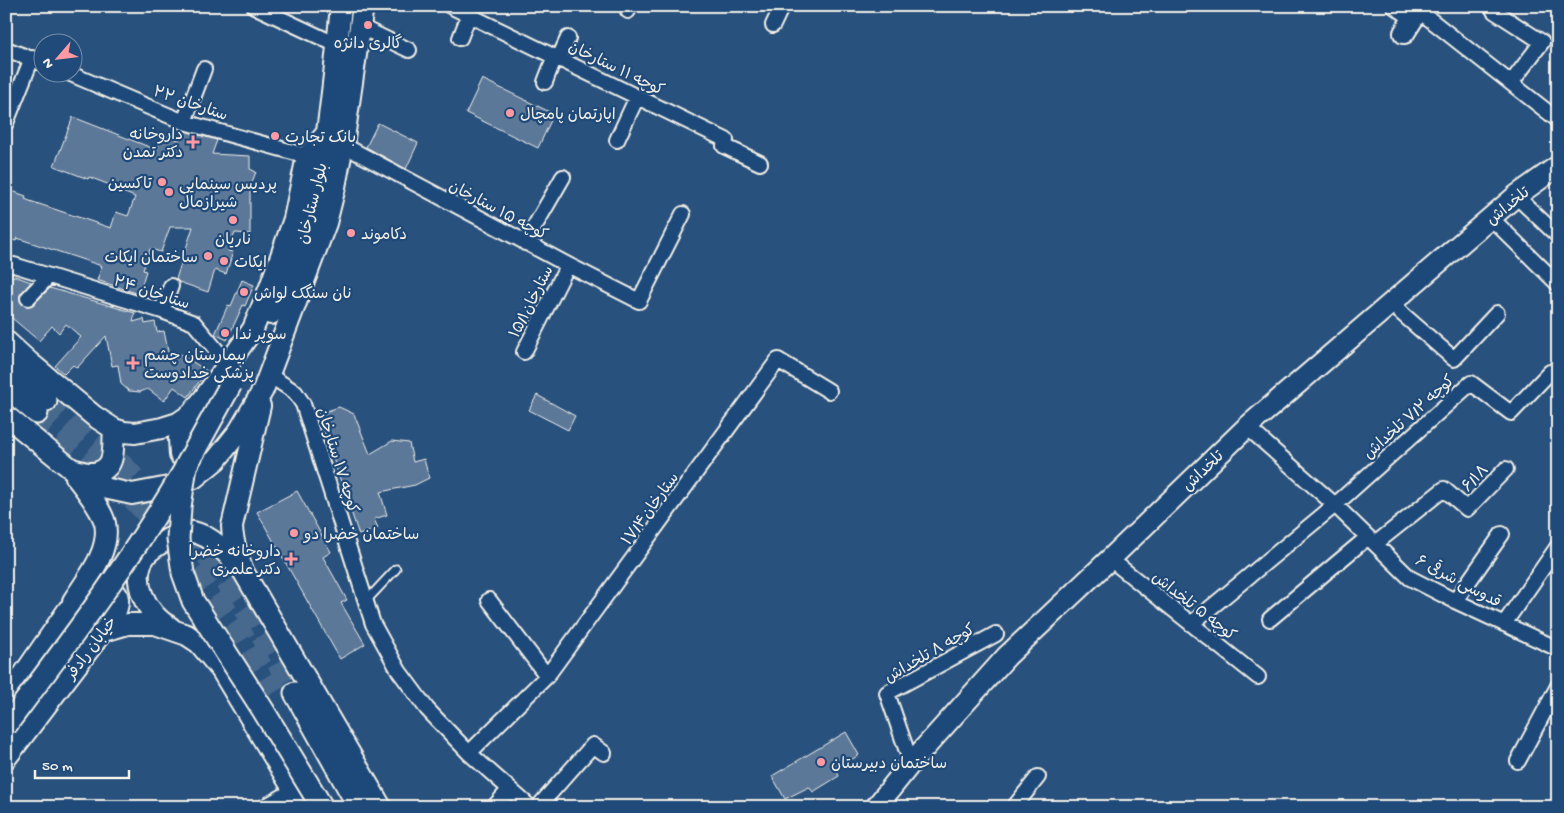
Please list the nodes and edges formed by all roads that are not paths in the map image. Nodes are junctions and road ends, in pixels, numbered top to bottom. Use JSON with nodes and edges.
{"nodes":[{"id":1,"x":254,"y":6,"type":"edge"},
{"id":2,"x":341,"y":6,"type":"edge"},
{"id":3,"x":363,"y":6,"type":"edge"},
{"id":4,"x":450,"y":6,"type":"edge"},
{"id":5,"x":782,"y":6,"type":"edge"},
{"id":6,"x":1394,"y":6,"type":"edge"},
{"id":7,"x":1494,"y":11,"type":"dead end"},
{"id":8,"x":468,"y":12,"type":"edge"},
{"id":9,"x":1414,"y":17,"type":"edge"},
{"id":10,"x":773,"y":25,"type":"dead end"},
{"id":11,"x":361,"y":27,"type":"junction"},
{"id":12,"x":460,"y":38,"type":"dead end"},
{"id":13,"x":568,"y":38,"type":"dead end"},
{"id":14,"x":337,"y":45,"type":"junction"},
{"id":15,"x":6,"y":49,"type":"edge"},
{"id":16,"x":409,"y":50,"type":"dead end"},
{"id":17,"x":557,"y":57,"type":"junction"},
{"id":18,"x":32,"y":59,"type":"edge"},
{"id":19,"x":204,"y":69,"type":"dead end"},
{"id":20,"x":32,"y":71,"type":"edge"},
{"id":21,"x":82,"y":79,"type":"edge"},
{"id":22,"x":545,"y":82,"type":"dead end"},
{"id":23,"x":1511,"y":83,"type":"junction"},
{"id":24,"x":637,"y":97,"type":"junction"},
{"id":25,"x":1558,"y":120,"type":"edge"},
{"id":26,"x":184,"y":122,"type":"junction"},
{"id":27,"x":6,"y":123,"type":"edge"},
{"id":28,"x":326,"y":134,"type":"junction"},
{"id":29,"x":617,"y":140,"type":"dead end"},
{"id":30,"x":343,"y":145,"type":"junction"},
{"id":31,"x":307,"y":156,"type":"junction"},
{"id":32,"x":760,"y":163,"type":"dead end"},
{"id":33,"x":1558,"y":166,"type":"edge"},
{"id":34,"x":563,"y":177,"type":"dead end"},
{"id":35,"x":1516,"y":196,"type":"junction"},
{"id":36,"x":683,"y":214,"type":"dead end"},
{"id":37,"x":1491,"y":218,"type":"junction"},
{"id":38,"x":1558,"y":236,"type":"edge"},
{"id":39,"x":525,"y":243,"type":"junction"},
{"id":40,"x":10,"y":265,"type":"edge"},
{"id":41,"x":568,"y":265,"type":"junction"},
{"id":42,"x":49,"y":276,"type":"junction"},
{"id":43,"x":1558,"y":284,"type":"edge"},
{"id":44,"x":171,"y":286,"type":"dead end"},
{"id":45,"x":28,"y":298,"type":"dead end"},
{"id":46,"x":1391,"y":304,"type":"junction"},
{"id":47,"x":162,"y":311,"type":"junction"},
{"id":48,"x":1497,"y":313,"type":"dead end"},
{"id":49,"x":6,"y":341,"type":"edge"},
{"id":50,"x":524,"y":352,"type":"dead end"},
{"id":51,"x":228,"y":364,"type":"junction"},
{"id":52,"x":6,"y":366,"type":"edge"},
{"id":53,"x":1550,"y":372,"type":"dead end"},
{"id":54,"x":266,"y":383,"type":"junction"},
{"id":55,"x":231,"y":384,"type":"joint"},
{"id":56,"x":6,"y":387,"type":"edge"},
{"id":57,"x":830,"y":391,"type":"dead end"},
{"id":58,"x":6,"y":416,"type":"edge"},
{"id":59,"x":188,"y":417,"type":"junction"},
{"id":60,"x":1247,"y":427,"type":"junction"},
{"id":61,"x":114,"y":428,"type":"junction"},
{"id":62,"x":220,"y":454,"type":"junction"},
{"id":63,"x":186,"y":466,"type":"junction"},
{"id":64,"x":69,"y":467,"type":"junction"},
{"id":65,"x":1506,"y":469,"type":"dead end"},
{"id":66,"x":1335,"y":505,"type":"junction"},
{"id":67,"x":1502,"y":534,"type":"dead end"},
{"id":68,"x":1371,"y":541,"type":"junction"},
{"id":69,"x":1558,"y":546,"type":"edge"},
{"id":70,"x":154,"y":547,"type":"junction"},
{"id":71,"x":1110,"y":559,"type":"junction"},
{"id":72,"x":396,"y":569,"type":"dead end"},
{"id":73,"x":243,"y":571,"type":"junction"},
{"id":74,"x":489,"y":600,"type":"dead end"},
{"id":75,"x":365,"y":601,"type":"junction"},
{"id":76,"x":1455,"y":601,"type":"junction"},
{"id":77,"x":68,"y":610,"type":"junction"},
{"id":78,"x":1270,"y":619,"type":"dead end"},
{"id":79,"x":1191,"y":624,"type":"junction"},
{"id":80,"x":1504,"y":624,"type":"junction"},
{"id":81,"x":104,"y":631,"type":"junction"},
{"id":82,"x":996,"y":634,"type":"dead end"},
{"id":83,"x":187,"y":635,"type":"junction"},
{"id":84,"x":1558,"y":649,"type":"edge"},
{"id":85,"x":547,"y":676,"type":"junction"},
{"id":86,"x":1258,"y":677,"type":"dead end"},
{"id":87,"x":1558,"y":686,"type":"edge"},
{"id":88,"x":6,"y":700,"type":"edge"},
{"id":89,"x":6,"y":726,"type":"edge"},
{"id":90,"x":469,"y":753,"type":"junction"},
{"id":91,"x":604,"y":753,"type":"dead end"},
{"id":92,"x":6,"y":758,"type":"edge"},
{"id":93,"x":1518,"y":762,"type":"dead end"},
{"id":94,"x":911,"y":763,"type":"junction"},
{"id":95,"x":1038,"y":777,"type":"dead end"},
{"id":96,"x":510,"y":790,"type":"junction"},
{"id":97,"x":299,"y":798,"type":"edge"},
{"id":98,"x":878,"y":806,"type":"edge"},
{"id":99,"x":264,"y":807,"type":"edge"},
{"id":100,"x":322,"y":807,"type":"edge"},
{"id":101,"x":344,"y":807,"type":"edge"},
{"id":102,"x":359,"y":807,"type":"edge"},
{"id":103,"x":381,"y":807,"type":"edge"},
{"id":104,"x":494,"y":807,"type":"edge"},
{"id":105,"x":530,"y":807,"type":"edge"},
{"id":106,"x":538,"y":807,"type":"edge"},
{"id":107,"x":1014,"y":807,"type":"edge"}],
"edges":[{"from":1,"to":14,"type":"street"},
{"from":2,"to":14,"type":"main road","name":"بلوار ستارخان"},
{"from":3,"to":11,"type":"main road","name":"بلوار ستارخان"},
{"from":4,"to":8,"type":"street","name":"کوچه ۱۱ ستارخان"},
{"from":5,"to":10,"type":"street"},
{"from":6,"to":9,"type":"street"},
{"from":7,"to":23,"type":"street"},
{"from":8,"to":12,"type":"street"},
{"from":8,"to":17,"type":"street","name":"کوچه ۱۱ ستارخان"},
{"from":9,"to":23,"type":"street"},
{"from":11,"to":16,"type":"street"},
{"from":11,"to":30,"type":"main road","name":"بلوار ستارخان"},
{"from":13,"to":17,"type":"street"},
{"from":14,"to":28,"type":"main road","name":"بلوار ستارخان"},
{"from":15,"to":18,"type":"street"},
{"from":17,"to":22,"type":"street"},
{"from":17,"to":24,"type":"street","name":"کوچه ۱۱ ستارخان"},
{"from":19,"to":26,"type":"street"},
{"from":20,"to":27,"type":"street"},
{"from":21,"to":26,"type":"street","name":"۲۲ ستارخان"},
{"from":23,"to":25,"type":"street"},
{"from":24,"to":29,"type":"street"},
{"from":24,"to":32,"type":"street","name":"کوچه ۱۱ ستارخان"},
{"from":26,"to":31,"type":"street","name":"۲۲ ستارخان"},
{"from":28,"to":31,"type":"main road"},
{"from":28,"to":55,"type":"main road","name":"بلوار ستارخان"},
{"from":30,"to":39,"type":"street","name":"کوچه ۱۵ ستارخان"},
{"from":30,"to":54,"type":"main road","name":"بلوار ستارخان"},
{"from":31,"to":51,"type":"main road"},
{"from":33,"to":35,"type":"main road","name":"تلخداش"},
{"from":34,"to":39,"type":"street"},
{"from":35,"to":37,"type":"main road","name":"تلخداش"},
{"from":35,"to":38,"type":"street"},
{"from":36,"to":41,"type":"street","name":"کوچه ۱۵ ستارخان"},
{"from":37,"to":43,"type":"street"},
{"from":37,"to":46,"type":"main road","name":"تلخداش"},
{"from":39,"to":41,"type":"street","name":"کوچه ۱۵ ستارخان"},
{"from":40,"to":42,"type":"street","name":"۲۴ ستارخان"},
{"from":41,"to":50,"type":"street","name":"ستارخان۱۵/۱"},
{"from":42,"to":45,"type":"street"},
{"from":42,"to":47,"type":"street","name":"۲۴ ستارخان"},
{"from":44,"to":47,"type":"street"},
{"from":46,"to":48,"type":"street"},
{"from":46,"to":60,"type":"main road","name":"تلخداش"},
{"from":47,"to":51,"type":"street","name":"۲۴ ستارخان"},
{"from":49,"to":61,"type":"main road"},
{"from":51,"to":59,"type":"main road"},
{"from":52,"to":56,"type":"main road"},
{"from":53,"to":66,"type":"street","name":"کوچه ۷/۲ تلخداش"},
{"from":54,"to":62,"type":"main road"},
{"from":54,"to":73,"type":"main road"},
{"from":54,"to":75,"type":"street","name":"کوچه ۱۷ ستارخان"},
{"from":55,"to":63,"type":"main road","bridge":true},
{"from":57,"to":85,"type":"street","name":"ستارخان۱۷/۴"},
{"from":58,"to":64,"type":"main road"},
{"from":59,"to":61,"type":"main road"},
{"from":59,"to":62,"type":"main road"},
{"from":60,"to":66,"type":"street","name":"قدوسی شرقی ۶"},
{"from":60,"to":71,"type":"main road","name":"تلخداش"},
{"from":61,"to":64,"type":"main road"},
{"from":62,"to":64,"type":"main road"},
{"from":63,"to":89,"type":"main road","bridge":true},
{"from":63,"to":100,"type":"main road","bridge":true},
{"from":64,"to":77,"type":"main road"},
{"from":65,"to":68,"type":"street","name":"۶/۱۸"},
{"from":66,"to":68,"type":"street","name":"قدوسی شرقی ۶"},
{"from":66,"to":79,"type":"street"},
{"from":67,"to":76,"type":"street"},
{"from":68,"to":76,"type":"street","name":"قدوسی شرقی ۶"},
{"from":68,"to":78,"type":"street"},
{"from":69,"to":80,"type":"street"},
{"from":70,"to":73,"type":"main road"},
{"from":70,"to":77,"type":"main road"},
{"from":70,"to":83,"type":"main road"},
{"from":71,"to":79,"type":"street","name":"کوچه ۵ تلخداش"},
{"from":71,"to":94,"type":"main road","name":"تلخداش"},
{"from":72,"to":75,"type":"lane"},
{"from":73,"to":103,"type":"main road"},
{"from":74,"to":85,"type":"street"},
{"from":75,"to":90,"type":"street","name":"کوچه ۱۷ ستارخان"},
{"from":76,"to":80,"type":"street","name":"قدوسی شرقی ۶"},
{"from":77,"to":81,"type":"main road","name":"خیابان رادفر"},
{"from":77,"to":88,"type":"main road","name":"خیابان رادفر"},
{"from":79,"to":86,"type":"street","name":"کوچه ۵ تلخداش"},
{"from":80,"to":84,"type":"street","name":"قدوسی شرقی ۶"},
{"from":81,"to":83,"type":"main road"},
{"from":81,"to":92,"type":"main road","name":"خیابان رادفر"},
{"from":82,"to":94,"type":"street","name":"کوچه ۸ تلخداش"},
{"from":83,"to":97,"type":"main road"},
{"from":85,"to":90,"type":"street","name":"ستارخان۱۷/۴"},
{"from":87,"to":93,"type":"street"},
{"from":90,"to":96,"type":"street","name":"کوچه ۱۷ ستارخان"},
{"from":91,"to":106,"type":"street"},
{"from":94,"to":98,"type":"main road","name":"تلخداش"},
{"from":95,"to":107,"type":"street"},
{"from":96,"to":104,"type":"street"},
{"from":96,"to":105,"type":"street","name":"کوچه ۱۷ ستارخان"},
{"from":97,"to":99,"type":"street"},
{"from":101,"to":102,"type":"main road"}]}
